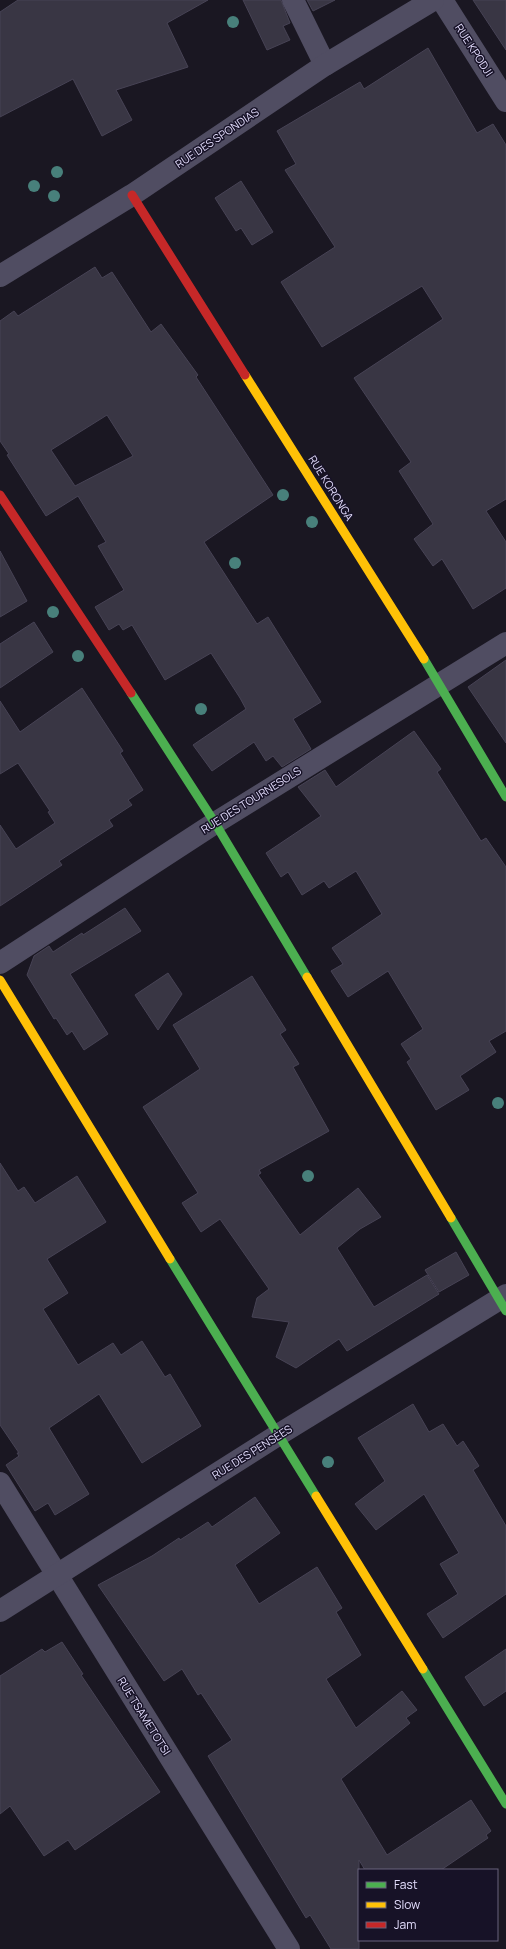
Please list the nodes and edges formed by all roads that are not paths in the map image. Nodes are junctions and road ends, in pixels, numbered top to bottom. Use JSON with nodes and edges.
{"nodes":[{"id":1,"x":293,"y":0,"type":"edge"},
{"id":2,"x":434,"y":0,"type":"edge"},
{"id":3,"x":442,"y":0,"type":"edge"},
{"id":4,"x":325,"y":65,"type":"junction"},
{"id":5,"x":506,"y":101,"type":"edge"},
{"id":6,"x":132,"y":194,"type":"junction"},
{"id":7,"x":0,"y":276,"type":"edge"},
{"id":8,"x":0,"y":495,"type":"edge"},
{"id":9,"x":506,"y":643,"type":"edge"},
{"id":10,"x":440,"y":684,"type":"junction"},
{"id":11,"x":506,"y":797,"type":"edge"},
{"id":12,"x":215,"y":823,"type":"junction"},
{"id":13,"x":0,"y":963,"type":"edge"},
{"id":14,"x":0,"y":980,"type":"edge"},
{"id":15,"x":504,"y":1302,"type":"edge"},
{"id":16,"x":278,"y":1436,"type":"junction"},
{"id":17,"x":0,"y":1483,"type":"edge"},
{"id":18,"x":57,"y":1576,"type":"junction"},
{"id":19,"x":0,"y":1611,"type":"edge"},
{"id":20,"x":506,"y":1804,"type":"edge"},
{"id":21,"x":289,"y":1949,"type":"edge"}],
"edges":[{"from":1,"to":4,"type":"street"},
{"from":2,"to":4,"type":"street","name":"RUE DES SPONDIAS"},
{"from":3,"to":5,"type":"street","name":"RUE KPODJI"},
{"from":4,"to":6,"type":"street","name":"RUE DES SPONDIAS"},
{"from":6,"to":7,"type":"street","name":"RUE DES SPONDIAS"},
{"from":6,"to":10,"type":"street","name":"RUE KORONGA"},
{"from":8,"to":12,"type":"street"},
{"from":9,"to":10,"type":"street","name":"RUE DES TOURNESOLS"},
{"from":10,"to":11,"type":"street","name":"RUE KORONGA"},
{"from":10,"to":12,"type":"street","name":"RUE DES TOURNESOLS"},
{"from":12,"to":13,"type":"street","name":"RUE DES TOURNESOLS"},
{"from":12,"to":15,"type":"street"},
{"from":14,"to":16,"type":"street"},
{"from":15,"to":16,"type":"street","name":"RUE DES PENSÉES"},
{"from":16,"to":18,"type":"street","name":"RUE DES PENSÉES"},
{"from":16,"to":20,"type":"street"},
{"from":17,"to":18,"type":"street","name":"RUE TSAMETOTSI"},
{"from":18,"to":19,"type":"street","name":"RUE DES PENSÉES"},
{"from":18,"to":21,"type":"street","name":"RUE TSAMETOTSI"}]}
